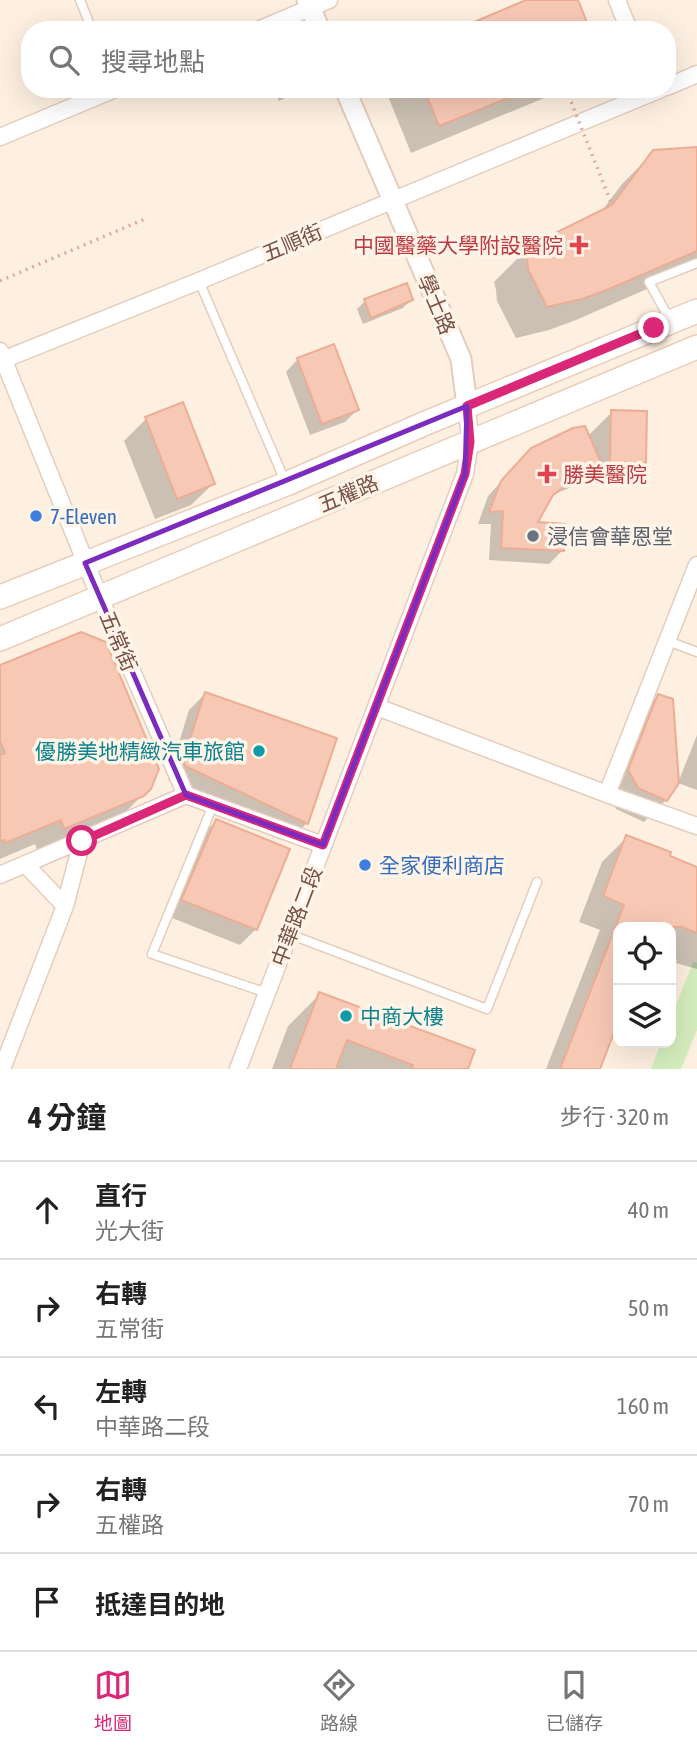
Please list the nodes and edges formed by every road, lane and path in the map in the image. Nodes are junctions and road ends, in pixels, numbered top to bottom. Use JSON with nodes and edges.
{"nodes":[{"id":1,"x":80,"y":0,"type":"edge"},
{"id":2,"x":329,"y":0,"type":"edge"},
{"id":3,"x":617,"y":0,"type":"edge"},
{"id":4,"x":309,"y":4,"type":"edge"},
{"id":5,"x":88,"y":21,"type":"edge"},
{"id":6,"x":276,"y":21,"type":"edge"},
{"id":7,"x":316,"y":21,"type":"edge"},
{"id":8,"x":625,"y":21,"type":"edge"},
{"id":9,"x":697,"y":74,"type":"edge"},
{"id":10,"x":676,"y":82,"type":"edge"},
{"id":11,"x":93,"y":98,"type":"edge"},
{"id":12,"x":349,"y":98,"type":"edge"},
{"id":13,"x":570,"y":98,"type":"edge"},
{"id":14,"x":637,"y":98,"type":"edge"},
{"id":15,"x":0,"y":137,"type":"edge"},
{"id":16,"x":393,"y":200,"type":"junction"},
{"id":17,"x":612,"y":205,"type":"dead end"},
{"id":18,"x":147,"y":218,"type":"dead end"},
{"id":19,"x":697,"y":263,"type":"edge"},
{"id":20,"x":0,"y":281,"type":"edge"},
{"id":21,"x":199,"y":281,"type":"junction"},
{"id":22,"x":697,"y":311,"type":"edge"},
{"id":23,"x":671,"y":322,"type":"junction"},
{"id":24,"x":697,"y":347,"type":"edge"},
{"id":25,"x":1,"y":358,"type":"edge"},
{"id":26,"x":467,"y":406,"type":"junction"},
{"id":27,"x":470,"y":442,"type":"junction"},
{"id":28,"x":286,"y":484,"type":"junction"},
{"id":29,"x":85,"y":563,"type":"junction"},
{"id":30,"x":697,"y":565,"type":"edge"},
{"id":31,"x":0,"y":597,"type":"edge"},
{"id":32,"x":100,"y":598,"type":"junction"},
{"id":33,"x":0,"y":639,"type":"edge"},
{"id":34,"x":668,"y":640,"type":"junction"},
{"id":35,"x":697,"y":652,"type":"edge"},
{"id":36,"x":377,"y":707,"type":"junction"},
{"id":37,"x":607,"y":794,"type":"junction"},
{"id":38,"x":186,"y":795,"type":"junction"},
{"id":39,"x":213,"y":805,"type":"junction"},
{"id":40,"x":697,"y":826,"type":"edge"},
{"id":41,"x":82,"y":841,"type":"junction"},
{"id":42,"x":323,"y":845,"type":"junction"},
{"id":43,"x":25,"y":864,"type":"junction"},
{"id":44,"x":0,"y":875,"type":"edge"},
{"id":45,"x":537,"y":882,"type":"dead end"},
{"id":46,"x":65,"y":906,"type":"junction"},
{"id":47,"x":289,"y":934,"type":"junction"},
{"id":48,"x":267,"y":993,"type":"junction"},
{"id":49,"x":2,"y":1069,"type":"edge"},
{"id":50,"x":238,"y":1069,"type":"edge"}],
"edges":[{"from":1,"to":5,"type":"lane"},
{"from":2,"to":4,"type":"street"},
{"from":3,"to":8,"type":"street"},
{"from":4,"to":6,"type":"street"},
{"from":4,"to":7,"type":"street"},
{"from":9,"to":10,"type":"street","name":"五順街"},
{"from":11,"to":15,"type":"street"},
{"from":12,"to":16,"type":"street","name":"學士路"},
{"from":13,"to":17,"type":"path","bridge":true},
{"from":14,"to":16,"type":"street","name":"五順街"},
{"from":16,"to":21,"type":"street","name":"五順街"},
{"from":16,"to":26,"type":"street","name":"學士路"},
{"from":18,"to":20,"type":"path"},
{"from":19,"to":23,"type":"lane"},
{"from":21,"to":25,"type":"street","name":"五順街"},
{"from":21,"to":28,"type":"lane"},
{"from":22,"to":23,"type":"main road","name":"五權路"},
{"from":23,"to":26,"type":"main road","name":"五權路"},
{"from":24,"to":27,"type":"main road","name":"五權路"},
{"from":25,"to":29,"type":"street","name":"五常街"},
{"from":26,"to":27,"type":"street","name":"中華路二段"},
{"from":26,"to":28,"type":"main road","name":"五權路"},
{"from":27,"to":32,"type":"main road","name":"五權路"},
{"from":27,"to":36,"type":"street","name":"中華路二段"},
{"from":28,"to":29,"type":"main road","name":"五權路"},
{"from":29,"to":31,"type":"main road","name":"五權路"},
{"from":29,"to":32,"type":"street","name":"五常街"},
{"from":30,"to":34,"type":"street"},
{"from":32,"to":33,"type":"main road","name":"五權路"},
{"from":32,"to":38,"type":"street","name":"五常街"},
{"from":34,"to":35,"type":"lane"},
{"from":34,"to":37,"type":"street"},
{"from":36,"to":37,"type":"street"},
{"from":36,"to":42,"type":"street","name":"中華路二段"},
{"from":37,"to":40,"type":"street"},
{"from":38,"to":39,"type":"street"},
{"from":38,"to":41,"type":"street"},
{"from":39,"to":42,"type":"street"},
{"from":39,"to":48,"type":"lane"},
{"from":41,"to":43,"type":"street"},
{"from":41,"to":46,"type":"street"},
{"from":42,"to":47,"type":"street","name":"中華路二段"},
{"from":43,"to":44,"type":"street"},
{"from":43,"to":46,"type":"street"},
{"from":45,"to":47,"type":"lane"},
{"from":46,"to":49,"type":"street"},
{"from":47,"to":48,"type":"street","name":"中華路二段"},
{"from":48,"to":50,"type":"street","name":"中華路二段"}]}
